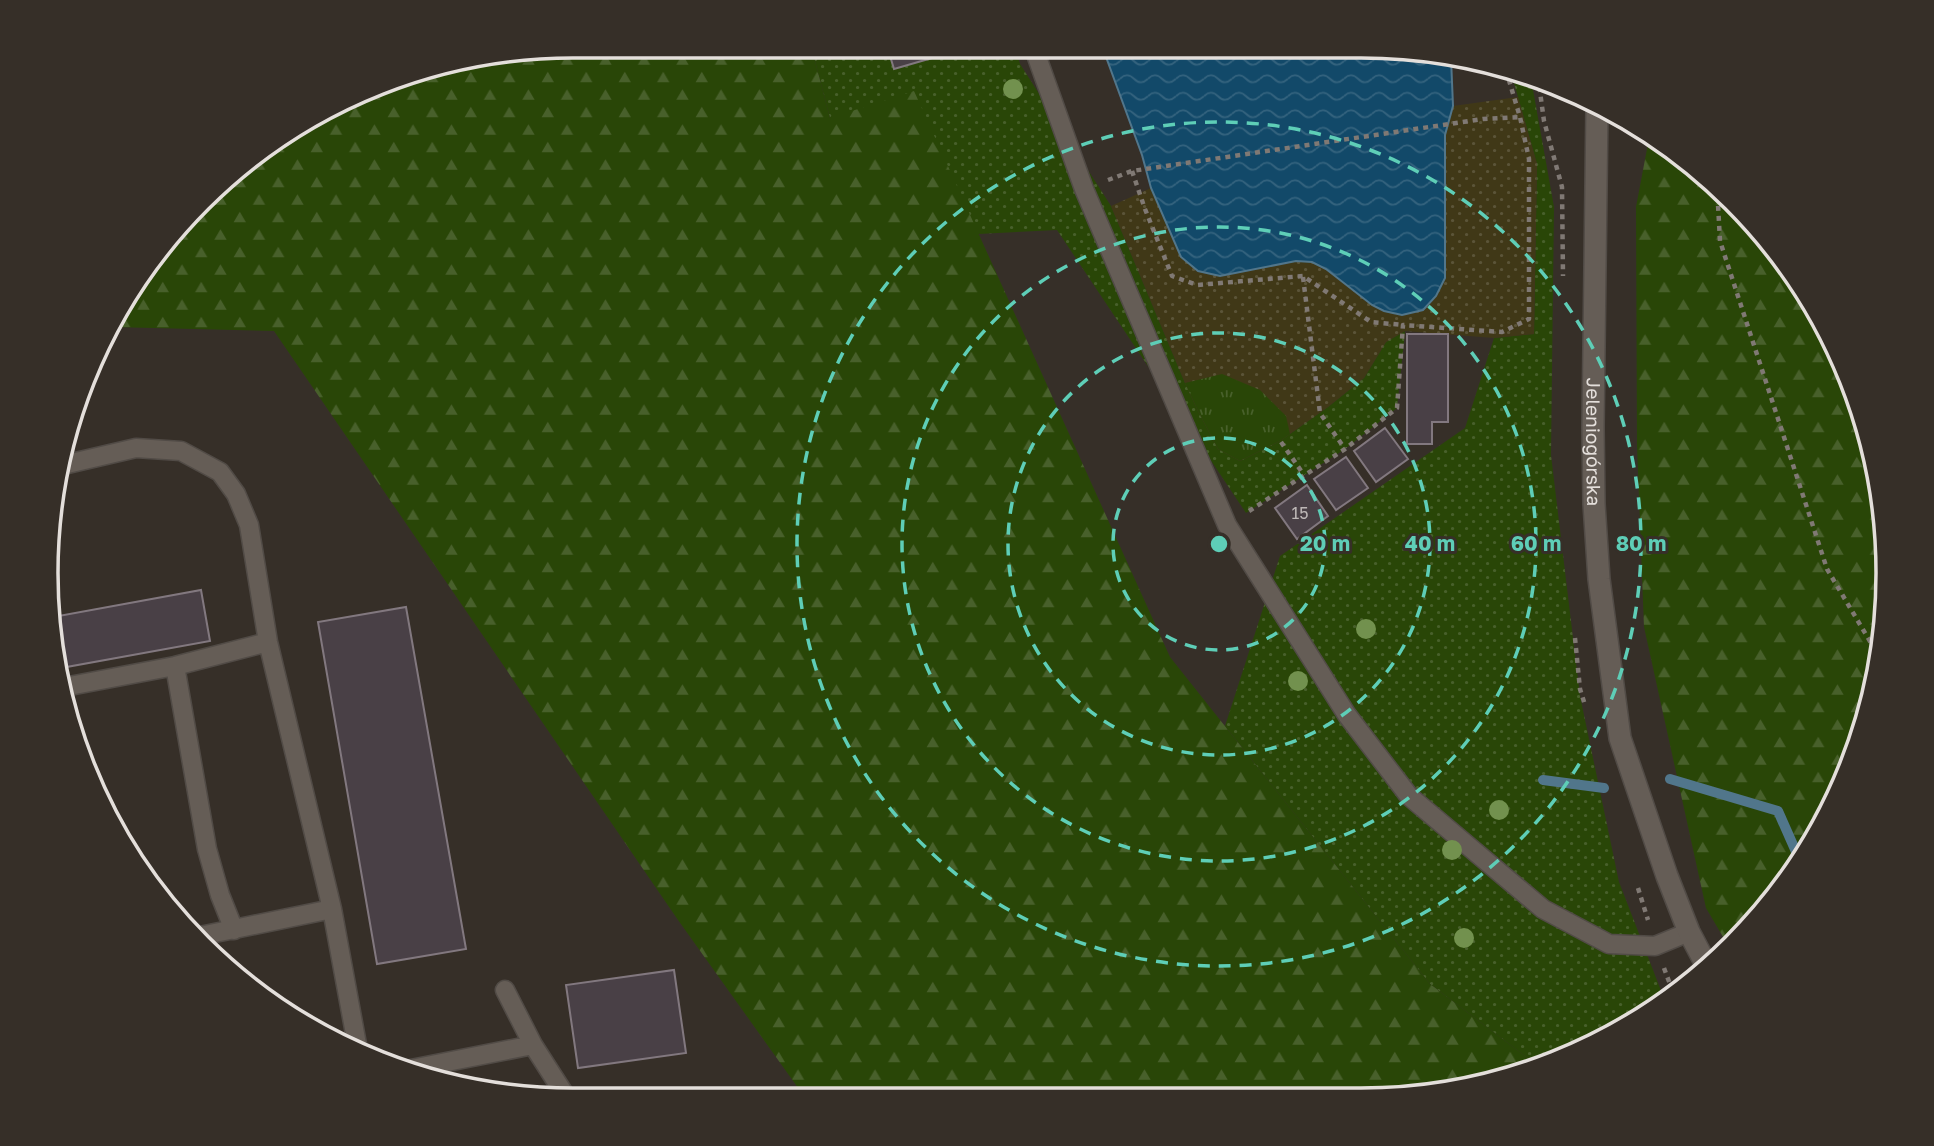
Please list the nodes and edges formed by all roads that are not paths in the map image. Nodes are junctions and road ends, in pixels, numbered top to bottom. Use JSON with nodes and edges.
{"nodes":[{"id":1,"x":1037,"y":58,"type":"edge"},
{"id":2,"x":1597,"y":115,"type":"edge"},
{"id":3,"x":70,"y":463,"type":"edge"},
{"id":4,"x":268,"y":642,"type":"junction"},
{"id":5,"x":174,"y":666,"type":"junction"},
{"id":6,"x":71,"y":686,"type":"edge"},
{"id":7,"x":332,"y":909,"type":"junction"},
{"id":8,"x":234,"y":930,"type":"junction"},
{"id":9,"x":1689,"y":932,"type":"junction"},
{"id":10,"x":207,"y":935,"type":"edge"},
{"id":11,"x":1703,"y":958,"type":"edge"},
{"id":12,"x":505,"y":990,"type":"dead end"},
{"id":13,"x":356,"y":1040,"type":"edge"},
{"id":14,"x":533,"y":1045,"type":"junction"},
{"id":15,"x":425,"y":1066,"type":"edge"},
{"id":16,"x":560,"y":1088,"type":"edge"}],
"edges":[{"from":1,"to":9,"type":"lane"},
{"from":2,"to":9,"type":"street","name":"Jeleniogórska"},
{"from":3,"to":4,"type":"lane"},
{"from":4,"to":5,"type":"lane"},
{"from":4,"to":7,"type":"lane"},
{"from":5,"to":6,"type":"lane"},
{"from":5,"to":8,"type":"lane"},
{"from":7,"to":8,"type":"lane"},
{"from":7,"to":13,"type":"lane"},
{"from":8,"to":10,"type":"lane"},
{"from":9,"to":11,"type":"street","name":"Jeleniogórska"},
{"from":12,"to":14,"type":"lane"},
{"from":14,"to":15,"type":"lane"},
{"from":14,"to":16,"type":"lane"}]}
